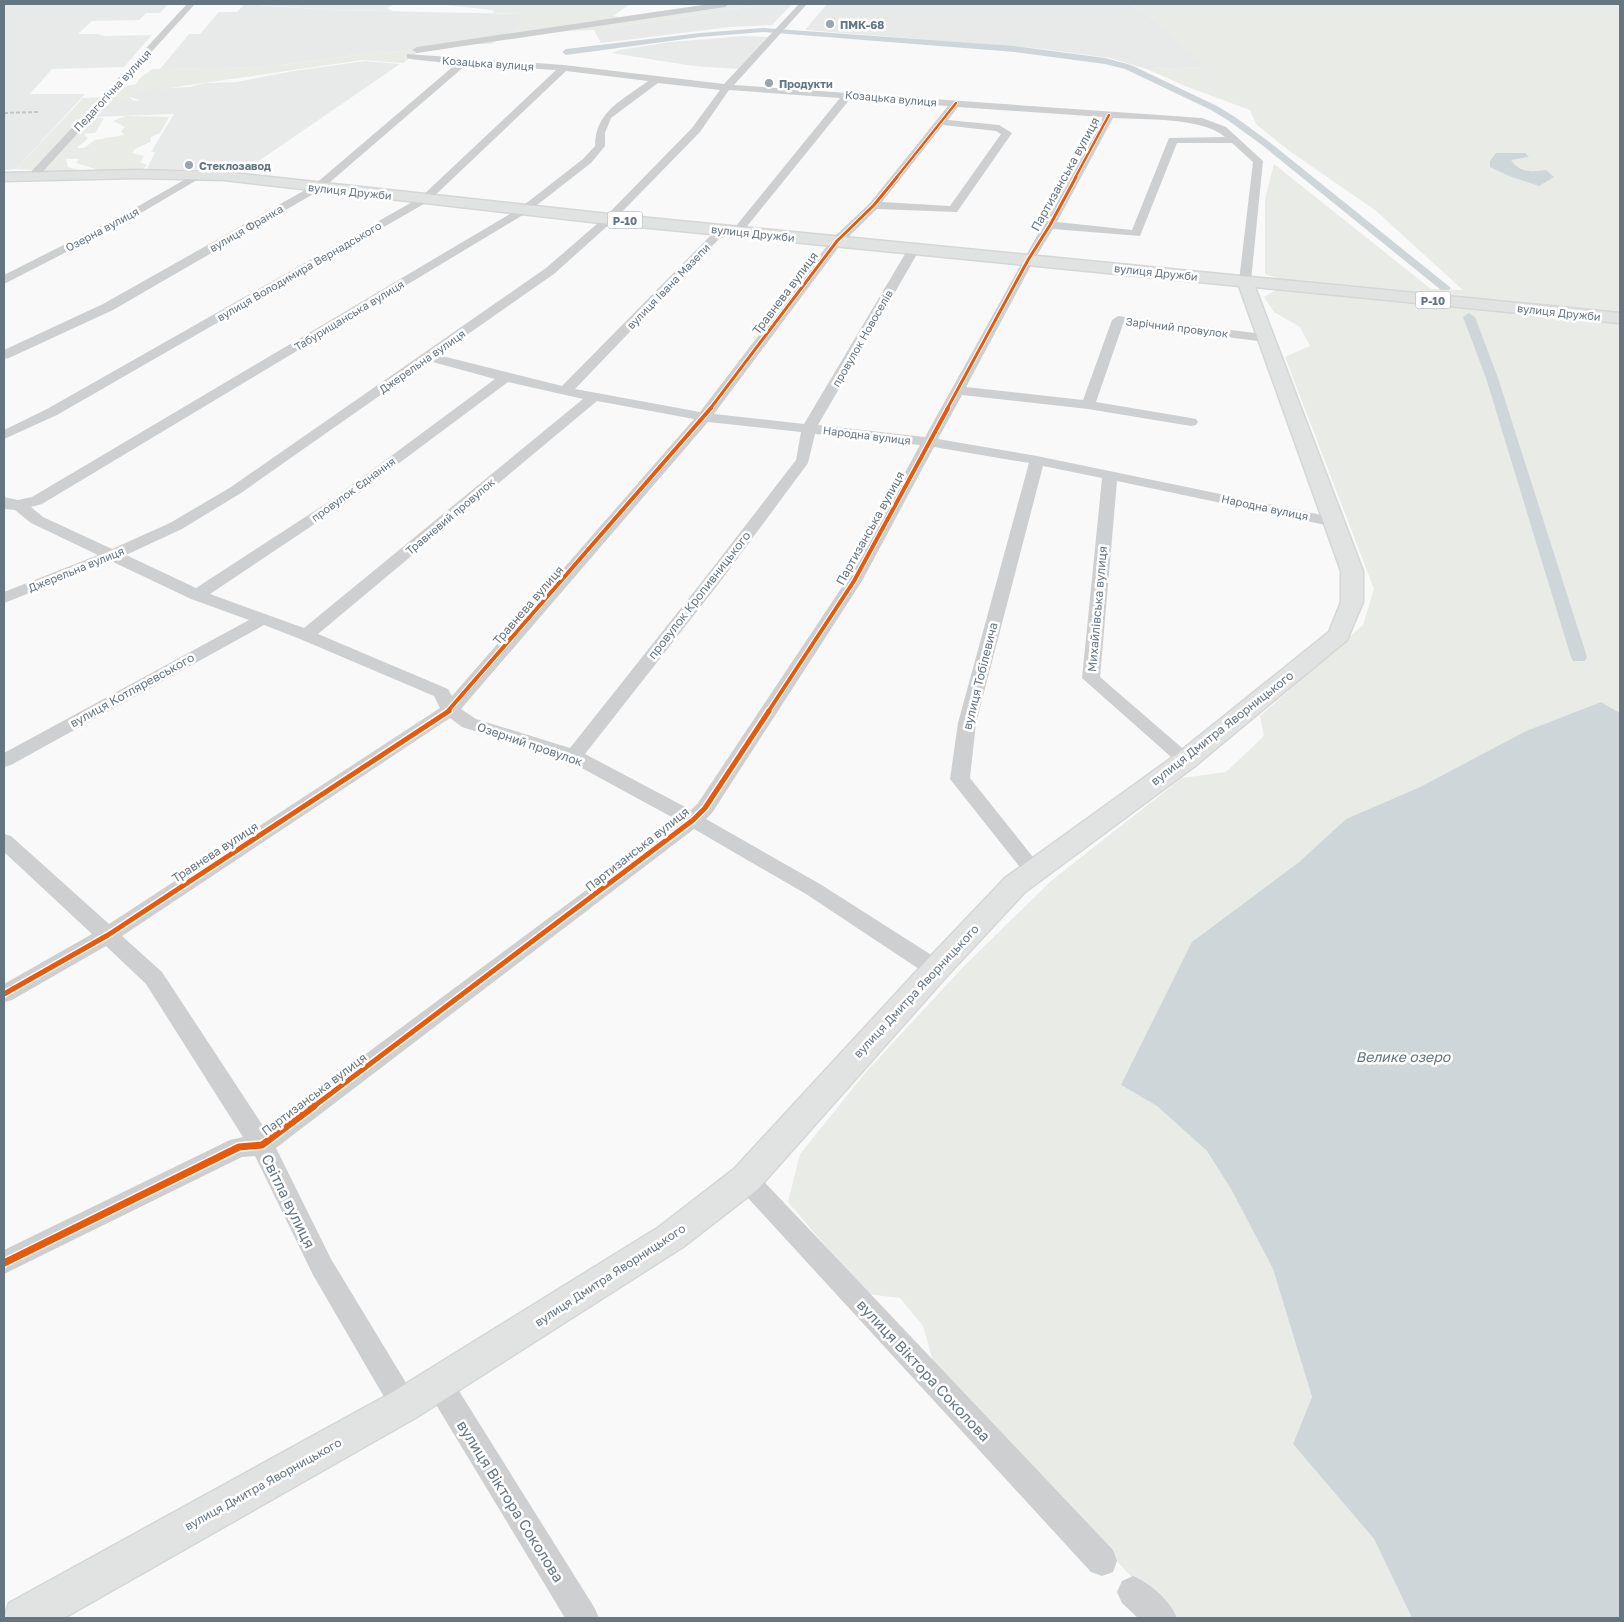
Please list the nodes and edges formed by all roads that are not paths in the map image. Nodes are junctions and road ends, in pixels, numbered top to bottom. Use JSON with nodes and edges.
{"nodes":[{"id":1,"x":191,"y":4,"type":"edge"},
{"id":2,"x":725,"y":4,"type":"edge"},
{"id":3,"x":804,"y":4,"type":"edge"},
{"id":4,"x":464,"y":62,"type":"junction"},
{"id":5,"x":564,"y":68,"type":"junction"},
{"id":6,"x":656,"y":79,"type":"junction"},
{"id":7,"x":727,"y":87,"type":"junction"},
{"id":8,"x":848,"y":95,"type":"junction"},
{"id":9,"x":956,"y":104,"type":"junction"},
{"id":10,"x":1109,"y":114,"type":"junction"},
{"id":11,"x":942,"y":122,"type":"junction"},
{"id":12,"x":1222,"y":129,"type":"joint"},
{"id":13,"x":1235,"y":140,"type":"junction"},
{"id":14,"x":198,"y":175,"type":"junction"},
{"id":15,"x":33,"y":176,"type":"junction"},
{"id":16,"x":4,"y":177,"type":"edge"},
{"id":17,"x":318,"y":187,"type":"junction"},
{"id":18,"x":425,"y":199,"type":"junction"},
{"id":19,"x":874,"y":205,"type":"junction"},
{"id":20,"x":524,"y":210,"type":"junction"},
{"id":21,"x":609,"y":219,"type":"junction"},
{"id":22,"x":1050,"y":225,"type":"junction"},
{"id":23,"x":734,"y":230,"type":"junction"},
{"id":24,"x":837,"y":241,"type":"junction"},
{"id":25,"x":914,"y":249,"type":"junction"},
{"id":26,"x":1028,"y":260,"type":"junction"},
{"id":27,"x":4,"y":280,"type":"edge"},
{"id":28,"x":1245,"y":281,"type":"junction"},
{"id":29,"x":1620,"y":318,"type":"edge"},
{"id":30,"x":1266,"y":338,"type":"junction"},
{"id":31,"x":4,"y":355,"type":"edge"},
{"id":32,"x":428,"y":357,"type":"junction"},
{"id":33,"x":505,"y":378,"type":"junction"},
{"id":34,"x":957,"y":390,"type":"junction"},
{"id":35,"x":565,"y":391,"type":"junction"},
{"id":36,"x":595,"y":396,"type":"junction"},
{"id":37,"x":1088,"y":405,"type":"junction"},
{"id":38,"x":704,"y":417,"type":"junction"},
{"id":39,"x":1191,"y":422,"type":"dead end"},
{"id":40,"x":809,"y":428,"type":"junction"},
{"id":41,"x":4,"y":435,"type":"edge"},
{"id":42,"x":929,"y":442,"type":"junction"},
{"id":43,"x":1037,"y":460,"type":"junction"},
{"id":44,"x":1110,"y":475,"type":"junction"},
{"id":45,"x":9,"y":505,"type":"edge"},
{"id":46,"x":1335,"y":522,"type":"junction"},
{"id":47,"x":110,"y":555,"type":"junction"},
{"id":48,"x":197,"y":595,"type":"junction"},
{"id":49,"x":4,"y":598,"type":"edge"},
{"id":50,"x":261,"y":620,"type":"junction"},
{"id":51,"x":306,"y":635,"type":"junction"},
{"id":52,"x":450,"y":710,"type":"junction"},
{"id":53,"x":574,"y":756,"type":"junction"},
{"id":54,"x":1186,"y":760,"type":"junction"},
{"id":55,"x":4,"y":761,"type":"edge"},
{"id":56,"x":693,"y":820,"type":"junction"},
{"id":57,"x":4,"y":841,"type":"edge"},
{"id":58,"x":1034,"y":871,"type":"junction"},
{"id":59,"x":108,"y":934,"type":"junction"},
{"id":60,"x":936,"y":969,"type":"junction"},
{"id":61,"x":4,"y":994,"type":"edge"},
{"id":62,"x":262,"y":1145,"type":"junction"},
{"id":63,"x":746,"y":1178,"type":"junction"},
{"id":64,"x":4,"y":1263,"type":"edge"},
{"id":65,"x":439,"y":1384,"type":"junction"},
{"id":66,"x":404,"y":1405,"type":"junction"},
{"id":67,"x":1102,"y":1561,"type":"dead end"},
{"id":68,"x":1132,"y":1592,"type":"dead end"},
{"id":69,"x":24,"y":1618,"type":"edge"},
{"id":70,"x":583,"y":1618,"type":"edge"},
{"id":71,"x":1161,"y":1618,"type":"edge"}],
"edges":[{"from":1,"to":15,"type":"street","name":"Педагогічна вулиця"},
{"from":2,"to":4,"type":"street","name":"Козацька вулиця"},
{"from":3,"to":7,"type":"street","name":"Джерельна вулиця"},
{"from":4,"to":5,"type":"street","name":"Козацька вулиця"},
{"from":4,"to":17,"type":"street","name":"вулиця Франка"},
{"from":5,"to":6,"type":"street","name":"Козацька вулиця"},
{"from":5,"to":18,"type":"street","name":"вулиця Володимира Вернадського"},
{"from":6,"to":7,"type":"street","name":"Козацька вулиця"},
{"from":6,"to":20,"type":"street","name":"Табурищанська вулиця"},
{"from":7,"to":8,"type":"street","name":"Козацька вулиця"},
{"from":7,"to":21,"type":"street","name":"Джерельна вулиця"},
{"from":8,"to":9,"type":"street","name":"Козацька вулиця"},
{"from":8,"to":23,"type":"street","name":"вулиця Івана Мазепи"},
{"from":9,"to":10,"type":"street","name":"Козацька вулиця"},
{"from":9,"to":11,"type":"street","name":"Травнева вулиця"},
{"from":10,"to":12,"type":"street","name":"Козацька вулиця"},
{"from":10,"to":22,"type":"street","name":"Партизанська вулиця"},
{"from":11,"to":19,"type":"street","name":"Травнева вулиця"},
{"from":11,"to":19,"type":"street"},
{"from":12,"to":13,"type":"street","name":"вулиця Дмитра Яворницького"},
{"from":13,"to":22,"type":"street"},
{"from":13,"to":28,"type":"street","name":"вулиця Дмитра Яворницького"},
{"from":14,"to":15,"type":"main road","name":"вулиця Дружби","number":"Р-10"},
{"from":14,"to":17,"type":"main road","name":"вулиця Дружби","number":"Р-10"},
{"from":14,"to":27,"type":"street","name":"Озерна вулиця"},
{"from":15,"to":16,"type":"main road","name":"вулиця Дружби","number":"Р-10"},
{"from":17,"to":18,"type":"main road","name":"вулиця Дружби","number":"Р-10"},
{"from":17,"to":31,"type":"street","name":"вулиця Франка"},
{"from":18,"to":20,"type":"main road","name":"вулиця Дружби","number":"Р-10"},
{"from":18,"to":41,"type":"street","name":"вулиця Володимира Вернадського"},
{"from":19,"to":24,"type":"street","name":"Травнева вулиця"},
{"from":20,"to":21,"type":"main road","name":"вулиця Дружби","number":"Р-10"},
{"from":20,"to":45,"type":"street","name":"Табурищанська вулиця"},
{"from":21,"to":23,"type":"main road","name":"вулиця Дружби","number":"Р-10"},
{"from":21,"to":32,"type":"street","name":"Джерельна вулиця"},
{"from":22,"to":26,"type":"street","name":"Партизанська вулиця"},
{"from":23,"to":24,"type":"main road","name":"вулиця Дружби","number":"Р-10"},
{"from":23,"to":35,"type":"street","name":"вулиця Івана Мазепи"},
{"from":24,"to":25,"type":"main road","name":"вулиця Дружби","number":"Р-10"},
{"from":24,"to":38,"type":"street","name":"Травнева вулиця"},
{"from":25,"to":26,"type":"main road","name":"вулиця Дружби","number":"Р-10"},
{"from":25,"to":40,"type":"street","name":"провулок Новоселів"},
{"from":26,"to":28,"type":"main road","name":"вулиця Дружби","number":"Р-10"},
{"from":26,"to":34,"type":"street","name":"Партизанська вулиця"},
{"from":28,"to":29,"type":"main road","name":"вулиця Дружби","number":"Р-10"},
{"from":28,"to":30,"type":"main road","name":"вулиця Дмитра Яворницького"},
{"from":30,"to":37,"type":"street","name":"Зарічний провулок"},
{"from":30,"to":46,"type":"main road","name":"вулиця Дмитра Яворницького"},
{"from":32,"to":33,"type":"street","name":"Народна вулиця"},
{"from":32,"to":47,"type":"street","name":"Джерельна вулиця"},
{"from":33,"to":35,"type":"street","name":"Народна вулиця"},
{"from":33,"to":48,"type":"street","name":"провулок Єднання"},
{"from":34,"to":37,"type":"street"},
{"from":34,"to":42,"type":"street","name":"Партизанська вулиця"},
{"from":35,"to":36,"type":"street","name":"Народна вулиця"},
{"from":36,"to":38,"type":"street","name":"Народна вулиця"},
{"from":36,"to":51,"type":"street","name":"Травневий провулок"},
{"from":37,"to":39,"type":"street"},
{"from":38,"to":40,"type":"street","name":"Народна вулиця"},
{"from":38,"to":52,"type":"street","name":"Травнева вулиця"},
{"from":40,"to":42,"type":"street","name":"Народна вулиця"},
{"from":40,"to":53,"type":"street","name":"провулок Кропивницького"},
{"from":42,"to":43,"type":"street","name":"Народна вулиця"},
{"from":42,"to":56,"type":"street","name":"Партизанська вулиця"},
{"from":43,"to":44,"type":"street","name":"Народна вулиця"},
{"from":43,"to":58,"type":"street","name":"вулиця Тобілевича"},
{"from":44,"to":46,"type":"street","name":"Народна вулиця"},
{"from":44,"to":54,"type":"street","name":"Михайлівська вулиця"},
{"from":45,"to":47,"type":"street","name":"Озерний провулок"},
{"from":46,"to":54,"type":"main road","name":"вулиця Дмитра Яворницького"},
{"from":47,"to":48,"type":"street","name":"Озерний провулок"},
{"from":47,"to":49,"type":"street","name":"Джерельна вулиця"},
{"from":48,"to":50,"type":"street","name":"Озерний провулок"},
{"from":50,"to":51,"type":"street","name":"Озерний провулок"},
{"from":50,"to":55,"type":"street","name":"вулиця Котляревського"},
{"from":51,"to":52,"type":"street","name":"Озерний провулок"},
{"from":52,"to":53,"type":"street","name":"Озерний провулок"},
{"from":52,"to":59,"type":"street","name":"Травнева вулиця"},
{"from":53,"to":56,"type":"street","name":"Озерний провулок"},
{"from":54,"to":58,"type":"main road","name":"вулиця Дмитра Яворницького"},
{"from":56,"to":60,"type":"street","name":"Озерний провулок"},
{"from":56,"to":62,"type":"street","name":"Партизанська вулиця"},
{"from":57,"to":59,"type":"street"},
{"from":58,"to":60,"type":"main road","name":"вулиця Дмитра Яворницького"},
{"from":59,"to":61,"type":"street","name":"Травнева вулиця"},
{"from":59,"to":62,"type":"street","name":"Світла вулиця"},
{"from":60,"to":63,"type":"main road","name":"вулиця Дмитра Яворницького"},
{"from":62,"to":64,"type":"street","name":"Партизанська вулиця"},
{"from":62,"to":66,"type":"street","name":"Світла вулиця"},
{"from":63,"to":65,"type":"main road","name":"вулиця Дмитра Яворницького"},
{"from":63,"to":67,"type":"street","name":"вулиця Віктора Соколова"},
{"from":65,"to":66,"type":"main road","name":"вулиця Дмитра Яворницького"},
{"from":65,"to":70,"type":"street","name":"вулиця Віктора Соколова"},
{"from":66,"to":69,"type":"main road","name":"вулиця Дмитра Яворницького"},
{"from":68,"to":71,"type":"street"}]}
